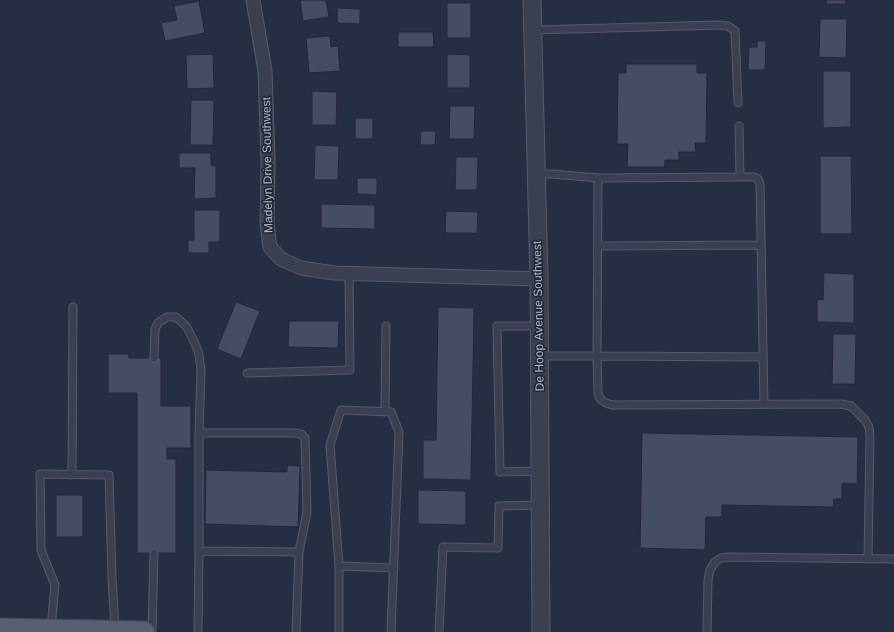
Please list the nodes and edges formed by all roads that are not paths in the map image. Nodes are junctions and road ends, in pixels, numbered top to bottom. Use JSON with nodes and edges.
{"nodes":[{"id":1,"x":253,"y":0,"type":"edge"},
{"id":2,"x":532,"y":0,"type":"edge"},
{"id":3,"x":533,"y":30,"type":"junction"},
{"id":4,"x":738,"y":103,"type":"dead end"},
{"id":5,"x":739,"y":126,"type":"dead end"},
{"id":6,"x":536,"y":174,"type":"junction"},
{"id":7,"x":598,"y":178,"type":"junction"},
{"id":8,"x":740,"y":178,"type":"junction"},
{"id":9,"x":761,"y":245,"type":"junction"},
{"id":10,"x":598,"y":246,"type":"junction"},
{"id":11,"x":349,"y":273,"type":"junction"},
{"id":12,"x":539,"y":279,"type":"junction"},
{"id":13,"x":72,"y":307,"type":"dead end"},
{"id":14,"x":386,"y":326,"type":"dead end"},
{"id":15,"x":539,"y":326,"type":"junction"},
{"id":16,"x":539,"y":356,"type":"junction"},
{"id":17,"x":597,"y":356,"type":"junction"},
{"id":18,"x":154,"y":358,"type":"dead end"},
{"id":19,"x":763,"y":358,"type":"junction"},
{"id":20,"x":247,"y":373,"type":"dead end"},
{"id":21,"x":764,"y":404,"type":"junction"},
{"id":22,"x":385,"y":412,"type":"junction"},
{"id":23,"x":199,"y":433,"type":"junction"},
{"id":24,"x":540,"y":471,"type":"junction"},
{"id":25,"x":72,"y":474,"type":"junction"},
{"id":26,"x":540,"y":505,"type":"junction"},
{"id":27,"x":200,"y":551,"type":"junction"},
{"id":28,"x":299,"y":552,"type":"junction"},
{"id":29,"x":154,"y":553,"type":"dead end"},
{"id":30,"x":868,"y":559,"type":"junction"},
{"id":31,"x":894,"y":559,"type":"edge"},
{"id":32,"x":339,"y":566,"type":"junction"},
{"id":33,"x":394,"y":568,"type":"junction"},
{"id":34,"x":0,"y":629,"type":"edge"},
{"id":35,"x":51,"y":630,"type":"junction"},
{"id":36,"x":115,"y":631,"type":"edge"},
{"id":37,"x":144,"y":632,"type":"edge"},
{"id":38,"x":152,"y":632,"type":"edge"},
{"id":39,"x":198,"y":632,"type":"edge"},
{"id":40,"x":296,"y":632,"type":"edge"},
{"id":41,"x":339,"y":632,"type":"edge"},
{"id":42,"x":391,"y":632,"type":"edge"},
{"id":43,"x":439,"y":632,"type":"edge"},
{"id":44,"x":541,"y":632,"type":"edge"},
{"id":45,"x":707,"y":632,"type":"edge"}],
"edges":[{"from":1,"to":11,"type":"street","name":"Madelyn Drive Southwest"},
{"from":2,"to":3,"type":"street","name":"De Hoop Avenue Southwest"},
{"from":3,"to":4,"type":"lane"},
{"from":3,"to":6,"type":"street","name":"De Hoop Avenue Southwest"},
{"from":5,"to":8,"type":"lane"},
{"from":6,"to":7,"type":"lane"},
{"from":6,"to":12,"type":"street","name":"De Hoop Avenue Southwest"},
{"from":7,"to":8,"type":"lane"},
{"from":7,"to":10,"type":"lane"},
{"from":8,"to":9,"type":"lane"},
{"from":9,"to":10,"type":"lane"},
{"from":9,"to":19,"type":"lane"},
{"from":10,"to":17,"type":"lane"},
{"from":11,"to":12,"type":"street","name":"Madelyn Drive Southwest"},
{"from":11,"to":20,"type":"lane"},
{"from":12,"to":15,"type":"street","name":"De Hoop Avenue Southwest"},
{"from":13,"to":25,"type":"lane"},
{"from":14,"to":22,"type":"lane"},
{"from":15,"to":16,"type":"street","name":"De Hoop Avenue Southwest"},
{"from":15,"to":24,"type":"lane"},
{"from":16,"to":17,"type":"lane"},
{"from":16,"to":24,"type":"street","name":"De Hoop Avenue Southwest"},
{"from":17,"to":19,"type":"lane"},
{"from":17,"to":21,"type":"lane"},
{"from":18,"to":23,"type":"lane"},
{"from":19,"to":21,"type":"lane"},
{"from":21,"to":30,"type":"lane"},
{"from":22,"to":32,"type":"lane"},
{"from":22,"to":33,"type":"lane"},
{"from":23,"to":27,"type":"lane"},
{"from":23,"to":28,"type":"lane"},
{"from":24,"to":26,"type":"street","name":"De Hoop Avenue Southwest"},
{"from":25,"to":35,"type":"lane"},
{"from":25,"to":36,"type":"lane"},
{"from":26,"to":43,"type":"lane"},
{"from":26,"to":44,"type":"street","name":"De Hoop Avenue Southwest"},
{"from":27,"to":28,"type":"lane"},
{"from":27,"to":39,"type":"lane"},
{"from":28,"to":40,"type":"lane"},
{"from":29,"to":38,"type":"lane"},
{"from":30,"to":31,"type":"lane"},
{"from":30,"to":45,"type":"lane"},
{"from":32,"to":33,"type":"lane"},
{"from":32,"to":41,"type":"lane"},
{"from":33,"to":42,"type":"lane"},
{"from":34,"to":35,"type":"main road"},
{"from":35,"to":36,"type":"main road"},
{"from":36,"to":37,"type":"main road"}]}
